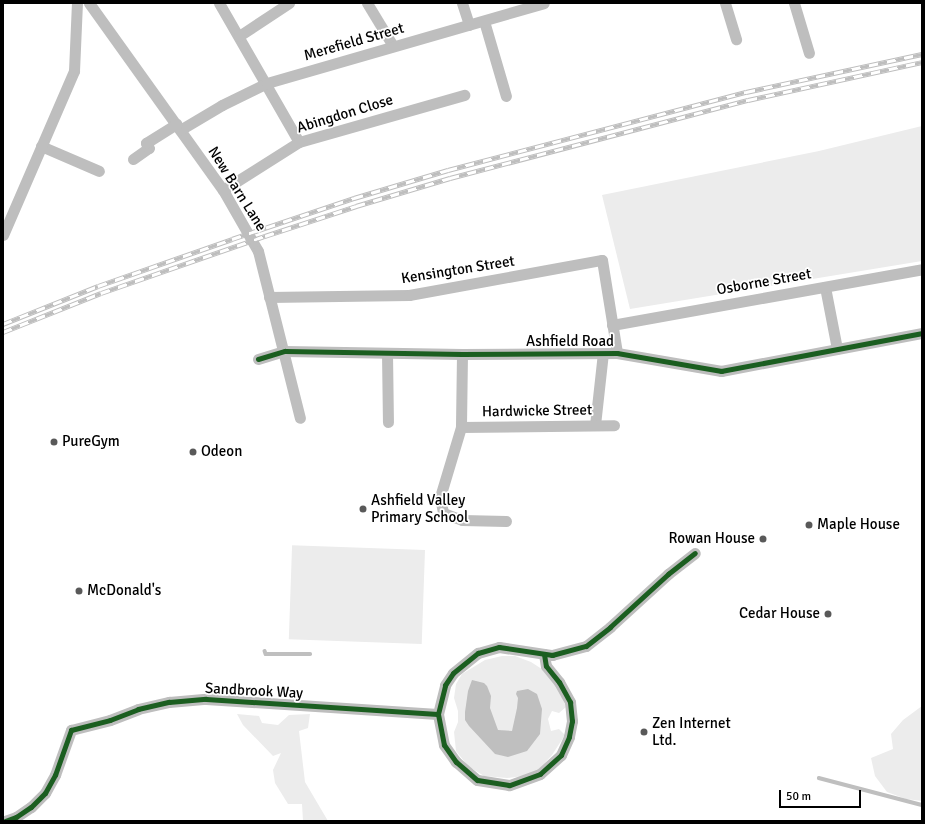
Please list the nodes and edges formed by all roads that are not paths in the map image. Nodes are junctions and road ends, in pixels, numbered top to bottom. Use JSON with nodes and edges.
{"nodes":[{"id":1,"x":77,"y":3,"type":"edge"},
{"id":2,"x":89,"y":3,"type":"edge"},
{"id":3,"x":220,"y":3,"type":"edge"},
{"id":4,"x":287,"y":3,"type":"edge"},
{"id":5,"x":367,"y":3,"type":"edge"},
{"id":6,"x":462,"y":3,"type":"edge"},
{"id":7,"x":725,"y":3,"type":"edge"},
{"id":8,"x":794,"y":3,"type":"edge"},
{"id":9,"x":536,"y":4,"type":"edge"},
{"id":10,"x":484,"y":21,"type":"junction"},
{"id":11,"x":469,"y":25,"type":"junction"},
{"id":12,"x":239,"y":36,"type":"junction"},
{"id":13,"x":736,"y":39,"type":"dead end"},
{"id":14,"x":393,"y":46,"type":"junction"},
{"id":15,"x":809,"y":53,"type":"dead end"},
{"id":16,"x":267,"y":83,"type":"junction"},
{"id":17,"x":464,"y":95,"type":"dead end"},
{"id":18,"x":506,"y":96,"type":"dead end"},
{"id":19,"x":178,"y":127,"type":"junction"},
{"id":20,"x":299,"y":142,"type":"junction"},
{"id":21,"x":41,"y":146,"type":"junction"},
{"id":22,"x":133,"y":159,"type":"dead end"},
{"id":23,"x":99,"y":171,"type":"dead end"},
{"id":24,"x":223,"y":190,"type":"junction"},
{"id":25,"x":3,"y":235,"type":"edge"},
{"id":26,"x":922,"y":269,"type":"edge"},
{"id":27,"x":825,"y":287,"type":"junction"},
{"id":28,"x":269,"y":297,"type":"junction"},
{"id":29,"x":612,"y":325,"type":"junction"},
{"id":30,"x":922,"y":333,"type":"edge"},
{"id":31,"x":837,"y":349,"type":"junction"},
{"id":32,"x":285,"y":351,"type":"junction"},
{"id":33,"x":387,"y":353,"type":"junction"},
{"id":34,"x":603,"y":353,"type":"junction"},
{"id":35,"x":617,"y":353,"type":"junction"},
{"id":36,"x":462,"y":354,"type":"junction"},
{"id":37,"x":258,"y":360,"type":"dead end"},
{"id":38,"x":300,"y":418,"type":"dead end"},
{"id":39,"x":388,"y":422,"type":"dead end"},
{"id":40,"x":595,"y":425,"type":"junction"},
{"id":41,"x":614,"y":425,"type":"dead end"},
{"id":42,"x":461,"y":427,"type":"junction"},
{"id":43,"x":506,"y":521,"type":"dead end"},
{"id":44,"x":695,"y":553,"type":"dead end"},
{"id":45,"x":544,"y":654,"type":"junction"},
{"id":46,"x":438,"y":714,"type":"junction"},
{"id":47,"x":5,"y":821,"type":"edge"}],
"edges":[{"from":1,"to":21,"type":"street"},
{"from":2,"to":19,"type":"street","name":"New Barn Lane"},
{"from":3,"to":12,"type":"street"},
{"from":4,"to":12,"type":"street"},
{"from":5,"to":14,"type":"street"},
{"from":6,"to":11,"type":"street"},
{"from":7,"to":13,"type":"street"},
{"from":8,"to":15,"type":"street"},
{"from":9,"to":10,"type":"street","name":"Merefield Street"},
{"from":10,"to":11,"type":"street","name":"Merefield Street"},
{"from":10,"to":18,"type":"street"},
{"from":11,"to":14,"type":"street","name":"Merefield Street"},
{"from":12,"to":16,"type":"street"},
{"from":14,"to":16,"type":"street","name":"Merefield Street"},
{"from":16,"to":19,"type":"street","name":"Merefield Street"},
{"from":16,"to":20,"type":"street"},
{"from":17,"to":20,"type":"street","name":"Abingdon Close"},
{"from":19,"to":22,"type":"street","name":"Merefield Street"},
{"from":19,"to":24,"type":"street","name":"New Barn Lane"},
{"from":20,"to":24,"type":"street","name":"Abingdon Close"},
{"from":21,"to":23,"type":"street"},
{"from":21,"to":25,"type":"street"},
{"from":24,"to":28,"type":"street","name":"New Barn Lane"},
{"from":26,"to":27,"type":"street","name":"Osborne Street"},
{"from":27,"to":29,"type":"street","name":"Osborne Street"},
{"from":27,"to":31,"type":"street"},
{"from":28,"to":29,"type":"street","name":"Kensington Street"},
{"from":28,"to":32,"type":"street","name":"New Barn Lane"},
{"from":29,"to":35,"type":"street"},
{"from":30,"to":31,"type":"street","name":"Ashfield Road"},
{"from":31,"to":35,"type":"street","name":"Ashfield Road"},
{"from":32,"to":33,"type":"street","name":"Ashfield Road"},
{"from":32,"to":37,"type":"street","name":"Ashfield Road"},
{"from":32,"to":38,"type":"street","name":"New Barn Lane"},
{"from":33,"to":36,"type":"street","name":"Ashfield Road"},
{"from":33,"to":39,"type":"street"},
{"from":34,"to":35,"type":"street","name":"Ashfield Road"},
{"from":34,"to":36,"type":"street","name":"Ashfield Road"},
{"from":34,"to":40,"type":"street"},
{"from":36,"to":42,"type":"street"},
{"from":40,"to":41,"type":"street","name":"Hardwicke Street"},
{"from":40,"to":42,"type":"street","name":"Hardwicke Street"},
{"from":42,"to":43,"type":"street"},
{"from":44,"to":45,"type":"street"},
{"from":45,"to":46,"type":"street"},
{"from":45,"to":46,"type":"street"},
{"from":46,"to":47,"type":"street","name":"Sandbrook Way"}]}
